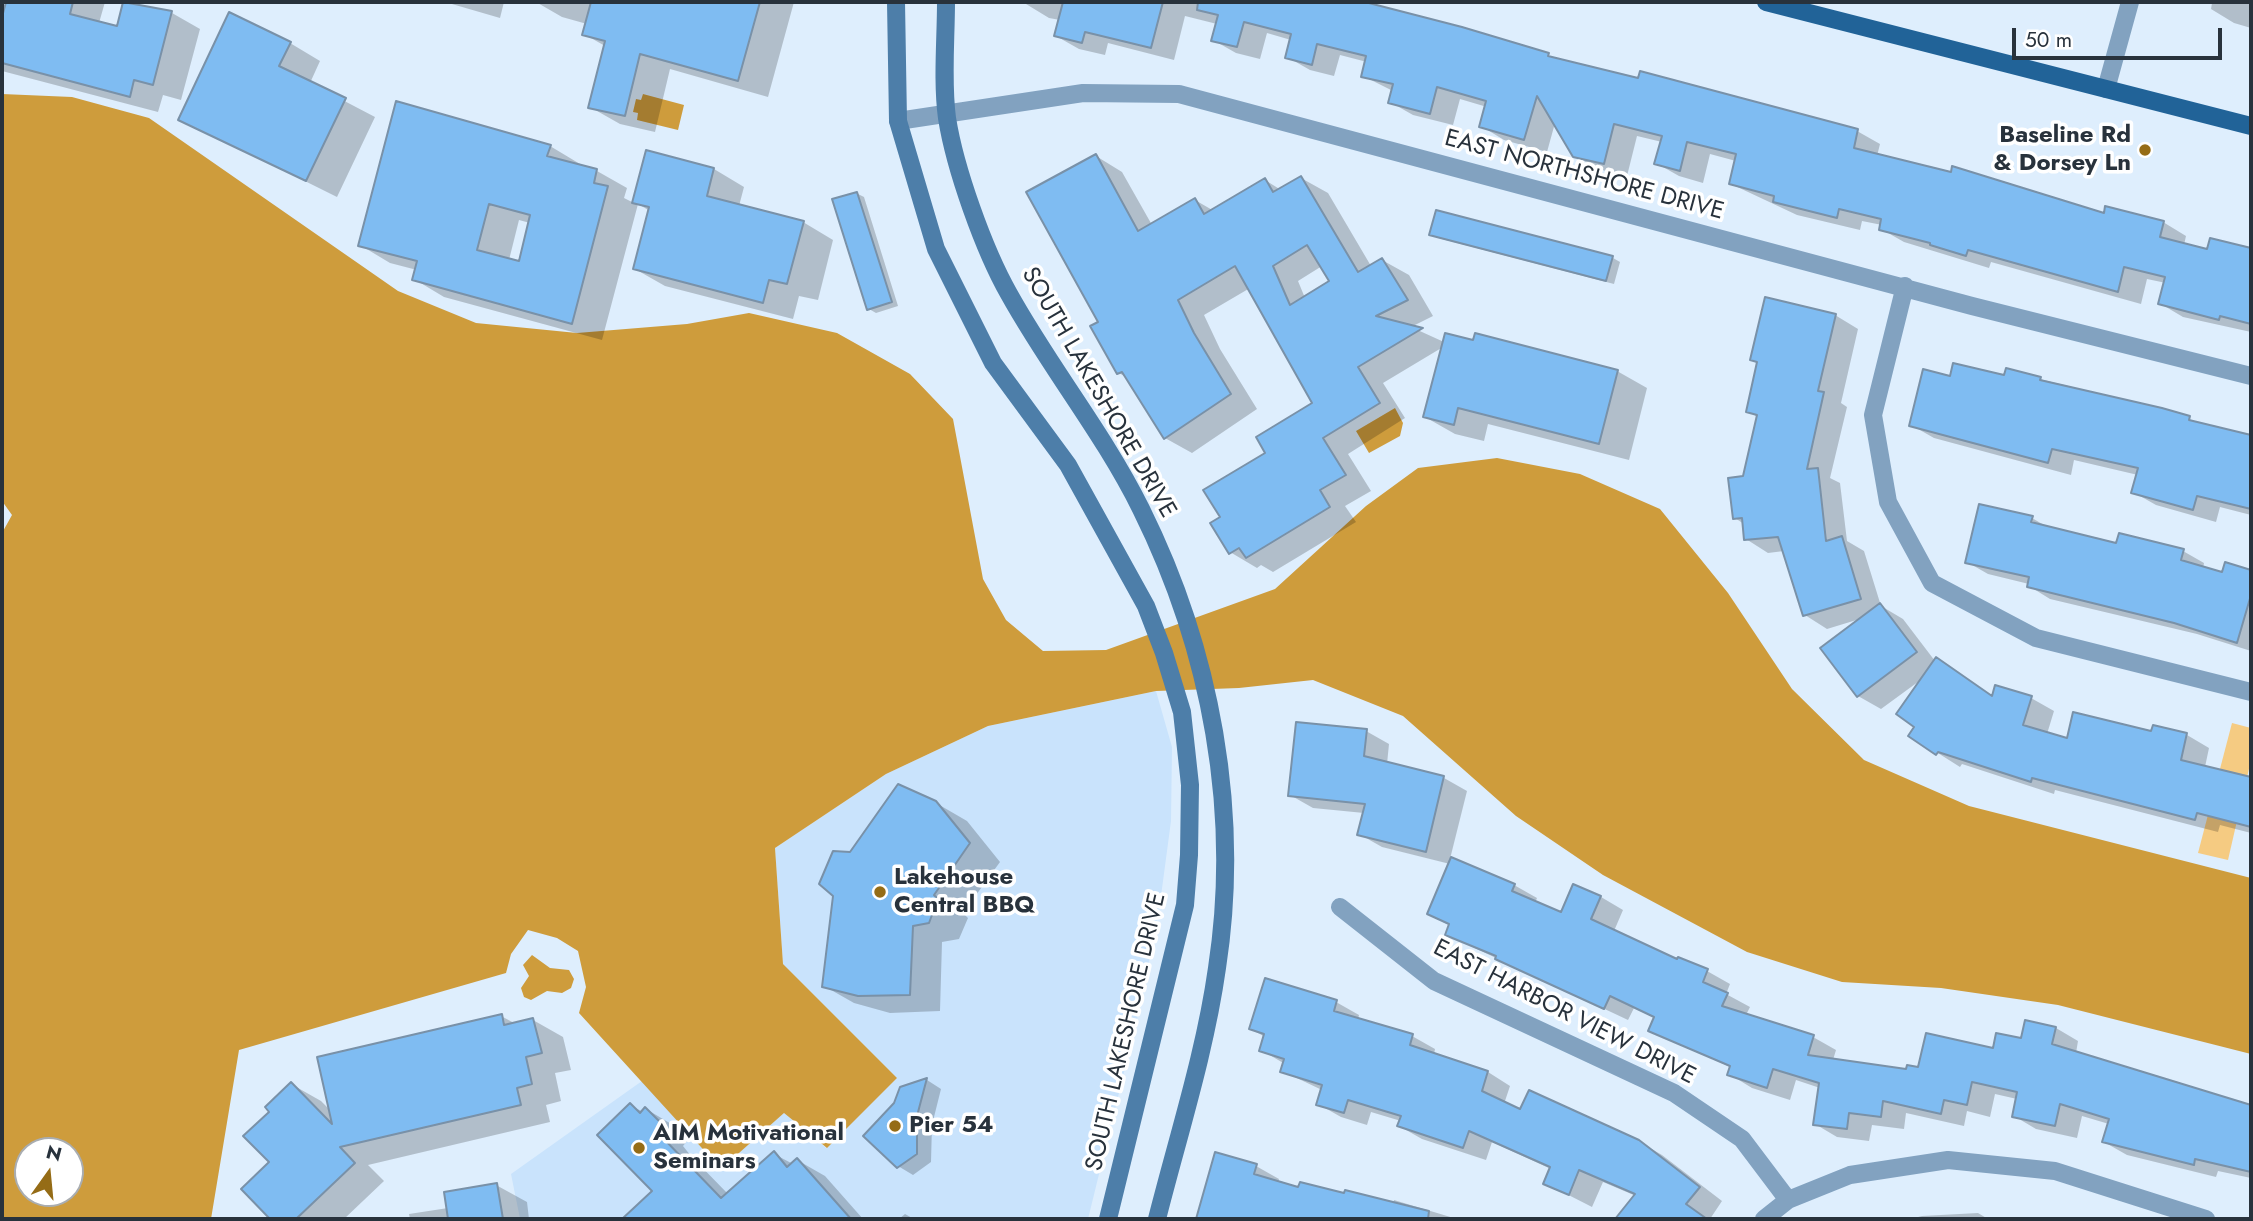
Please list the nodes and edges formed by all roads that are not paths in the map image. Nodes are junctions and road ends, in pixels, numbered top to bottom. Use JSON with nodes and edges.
{"nodes":[{"id":1,"x":897,"y":2,"type":"edge"},
{"id":2,"x":946,"y":2,"type":"edge"},
{"id":3,"x":1766,"y":2,"type":"edge"},
{"id":4,"x":2130,"y":2,"type":"edge"},
{"id":5,"x":2106,"y":89,"type":"junction"},
{"id":6,"x":947,"y":114,"type":"junction"},
{"id":7,"x":898,"y":121,"type":"junction"},
{"id":8,"x":2251,"y":126,"type":"edge"},
{"id":9,"x":1905,"y":286,"type":"junction"},
{"id":10,"x":2251,"y":376,"type":"edge"},
{"id":11,"x":2251,"y":692,"type":"edge"},
{"id":12,"x":1339,"y":907,"type":"dead end"},
{"id":13,"x":1788,"y":1200,"type":"junction"},
{"id":14,"x":1108,"y":1219,"type":"edge"},
{"id":15,"x":1157,"y":1219,"type":"edge"},
{"id":16,"x":1764,"y":1219,"type":"edge"},
{"id":17,"x":2206,"y":1219,"type":"edge"}],
"edges":[{"from":1,"to":7,"type":"street","name":"SOUTH LAKESHORE DRIVE"},
{"from":2,"to":6,"type":"street","name":"SOUTH LAKESHORE DRIVE"},
{"from":3,"to":5,"type":"main road"},
{"from":4,"to":5,"type":"street"},
{"from":5,"to":8,"type":"main road"},
{"from":6,"to":7,"type":"street","name":"EAST NORTHSHORE DRIVE"},
{"from":6,"to":9,"type":"street","name":"EAST NORTHSHORE DRIVE"},
{"from":6,"to":15,"type":"street","name":"SOUTH LAKESHORE DRIVE"},
{"from":7,"to":14,"type":"street","name":"SOUTH LAKESHORE DRIVE"},
{"from":9,"to":10,"type":"street","name":"EAST NORTHSHORE DRIVE"},
{"from":9,"to":11,"type":"street"},
{"from":12,"to":13,"type":"street","name":"EAST HARBOR VIEW DRIVE"},
{"from":13,"to":16,"type":"street"},
{"from":13,"to":17,"type":"street"}]}
